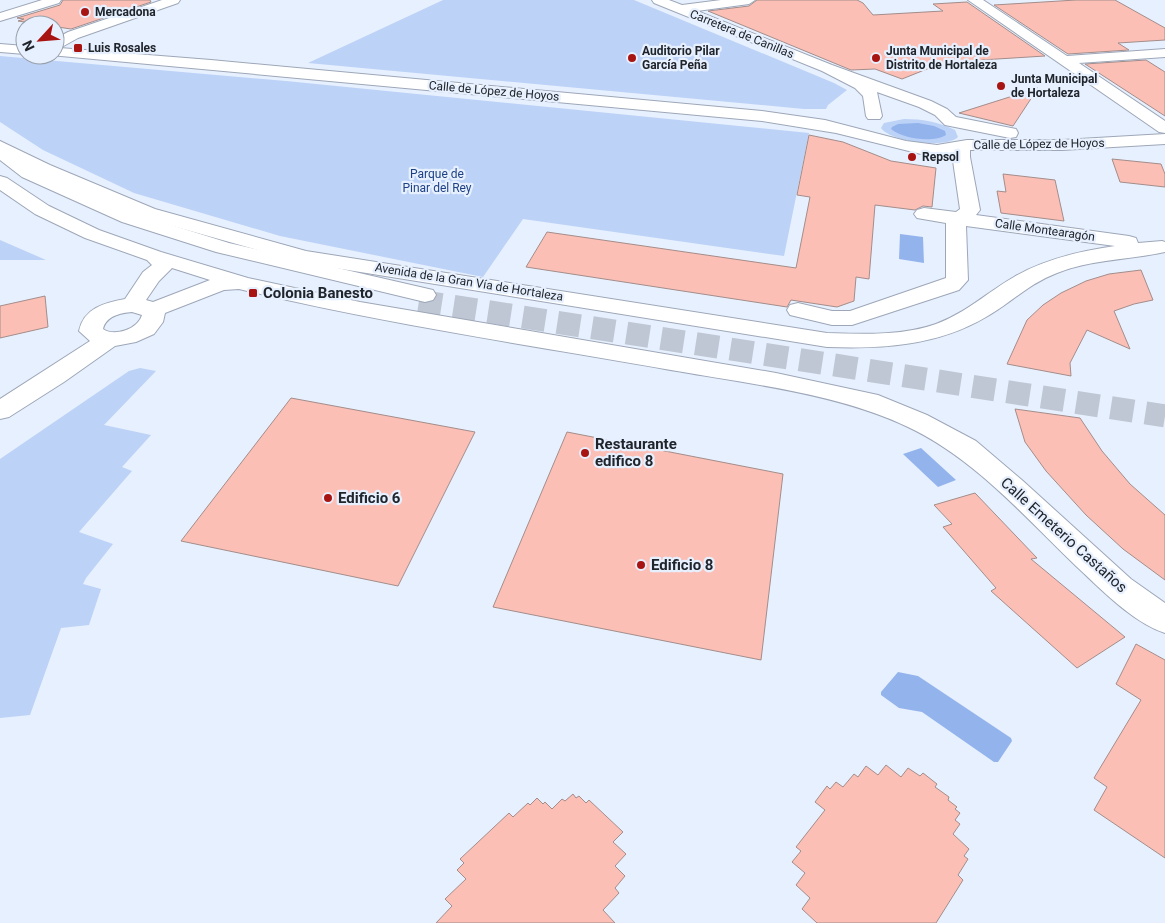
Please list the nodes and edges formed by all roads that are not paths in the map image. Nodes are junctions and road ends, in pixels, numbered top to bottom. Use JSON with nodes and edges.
{"nodes":[{"id":1,"x":55,"y":0,"type":"edge"},
{"id":2,"x":174,"y":0,"type":"edge"},
{"id":3,"x":658,"y":0,"type":"edge"},
{"id":4,"x":749,"y":0,"type":"edge"},
{"id":5,"x":974,"y":0,"type":"edge"},
{"id":6,"x":681,"y":9,"type":"junction"},
{"id":7,"x":10,"y":21,"type":"edge"},
{"id":8,"x":65,"y":32,"type":"edge"},
{"id":9,"x":76,"y":34,"type":"junction"},
{"id":10,"x":65,"y":40,"type":"edge"},
{"id":11,"x":0,"y":48,"type":"edge"},
{"id":12,"x":15,"y":49,"type":"edge"},
{"id":13,"x":0,"y":53,"type":"edge"},
{"id":14,"x":65,"y":53,"type":"edge"},
{"id":15,"x":15,"y":54,"type":"edge"},
{"id":16,"x":1165,"y":54,"type":"edge"},
{"id":17,"x":65,"y":56,"type":"edge"},
{"id":18,"x":1066,"y":60,"type":"junction"},
{"id":19,"x":211,"y":64,"type":"junction"},
{"id":20,"x":826,"y":68,"type":"junction"},
{"id":21,"x":909,"y":114,"type":"dead end"},
{"id":22,"x":878,"y":116,"type":"junction"},
{"id":23,"x":776,"y":118,"type":"junction"},
{"id":24,"x":951,"y":121,"type":"junction"},
{"id":25,"x":1165,"y":128,"type":"edge"},
{"id":26,"x":874,"y":137,"type":"junction"},
{"id":27,"x":1165,"y":139,"type":"edge"},
{"id":28,"x":1110,"y":142,"type":"junction"},
{"id":29,"x":0,"y":146,"type":"edge"},
{"id":30,"x":965,"y":146,"type":"junction"},
{"id":31,"x":0,"y":151,"type":"edge"},
{"id":32,"x":0,"y":175,"type":"edge"},
{"id":33,"x":0,"y":182,"type":"edge"},
{"id":34,"x":924,"y":214,"type":"dead end"},
{"id":35,"x":964,"y":218,"type":"junction"},
{"id":36,"x":1164,"y":247,"type":"edge"},
{"id":37,"x":154,"y":256,"type":"junction"},
{"id":38,"x":244,"y":283,"type":"junction"},
{"id":39,"x":142,"y":307,"type":"junction"},
{"id":40,"x":798,"y":310,"type":"dead end"},
{"id":41,"x":101,"y":338,"type":"junction"},
{"id":42,"x":0,"y":397,"type":"edge"},
{"id":43,"x":0,"y":411,"type":"edge"},
{"id":44,"x":1165,"y":620,"type":"edge"}],
"edges":[{"from":1,"to":7,"type":"street"},
{"from":2,"to":9,"type":"street"},
{"from":3,"to":6,"type":"street","name":"Carretera de Canillas"},
{"from":4,"to":6,"type":"street"},
{"from":5,"to":18,"type":"street"},
{"from":6,"to":20,"type":"street","name":"Carretera de Canillas"},
{"from":8,"to":9,"type":"street"},
{"from":9,"to":10,"type":"street"},
{"from":11,"to":12,"type":"street"},
{"from":13,"to":15,"type":"street"},
{"from":14,"to":19,"type":"street","name":"Calle de López de Hoyos"},
{"from":16,"to":18,"type":"street"},
{"from":17,"to":19,"type":"street","name":"Calle de López de Hoyos"},
{"from":18,"to":25,"type":"street"},
{"from":19,"to":23,"type":"street","name":"Calle de López de Hoyos"},
{"from":20,"to":22,"type":"street","name":"Carretera de Canillas"},
{"from":20,"to":24,"type":"street","name":"Carretera de Canillas"},
{"from":21,"to":24,"type":"street","name":"Calle de López de Hoyos"},
{"from":22,"to":23,"type":"street","name":"Calle de López de Hoyos"},
{"from":22,"to":26,"type":"street"},
{"from":23,"to":26,"type":"street","name":"Calle de López de Hoyos"},
{"from":24,"to":28,"type":"street","name":"Calle de López de Hoyos"},
{"from":24,"to":30,"type":"street"},
{"from":26,"to":30,"type":"street","name":"Calle de López de Hoyos"},
{"from":27,"to":28,"type":"street","name":"Calle de López de Hoyos"},
{"from":28,"to":30,"type":"street","name":"Calle de López de Hoyos"},
{"from":29,"to":36,"type":"street","name":"Avenida de la Gran Vía de Hortaleza"},
{"from":30,"to":35,"type":"street","name":"Calle de López de Hoyos"},
{"from":31,"to":32,"type":"street","name":"Avenida de la Gran Vía de Hortaleza"},
{"from":33,"to":37,"type":"street"},
{"from":34,"to":35,"type":"street","name":"Calle Montearagón"},
{"from":35,"to":36,"type":"street","name":"Calle Montearagón"},
{"from":35,"to":40,"type":"street","name":"Calle de López de Hoyos"},
{"from":37,"to":38,"type":"street"},
{"from":37,"to":39,"type":"street"},
{"from":38,"to":39,"type":"street"},
{"from":38,"to":44,"type":"street","name":"Calle Emeterio Castaños"},
{"from":39,"to":41,"type":"street"},
{"from":39,"to":41,"type":"street"},
{"from":41,"to":42,"type":"street"},
{"from":41,"to":43,"type":"street"}]}
